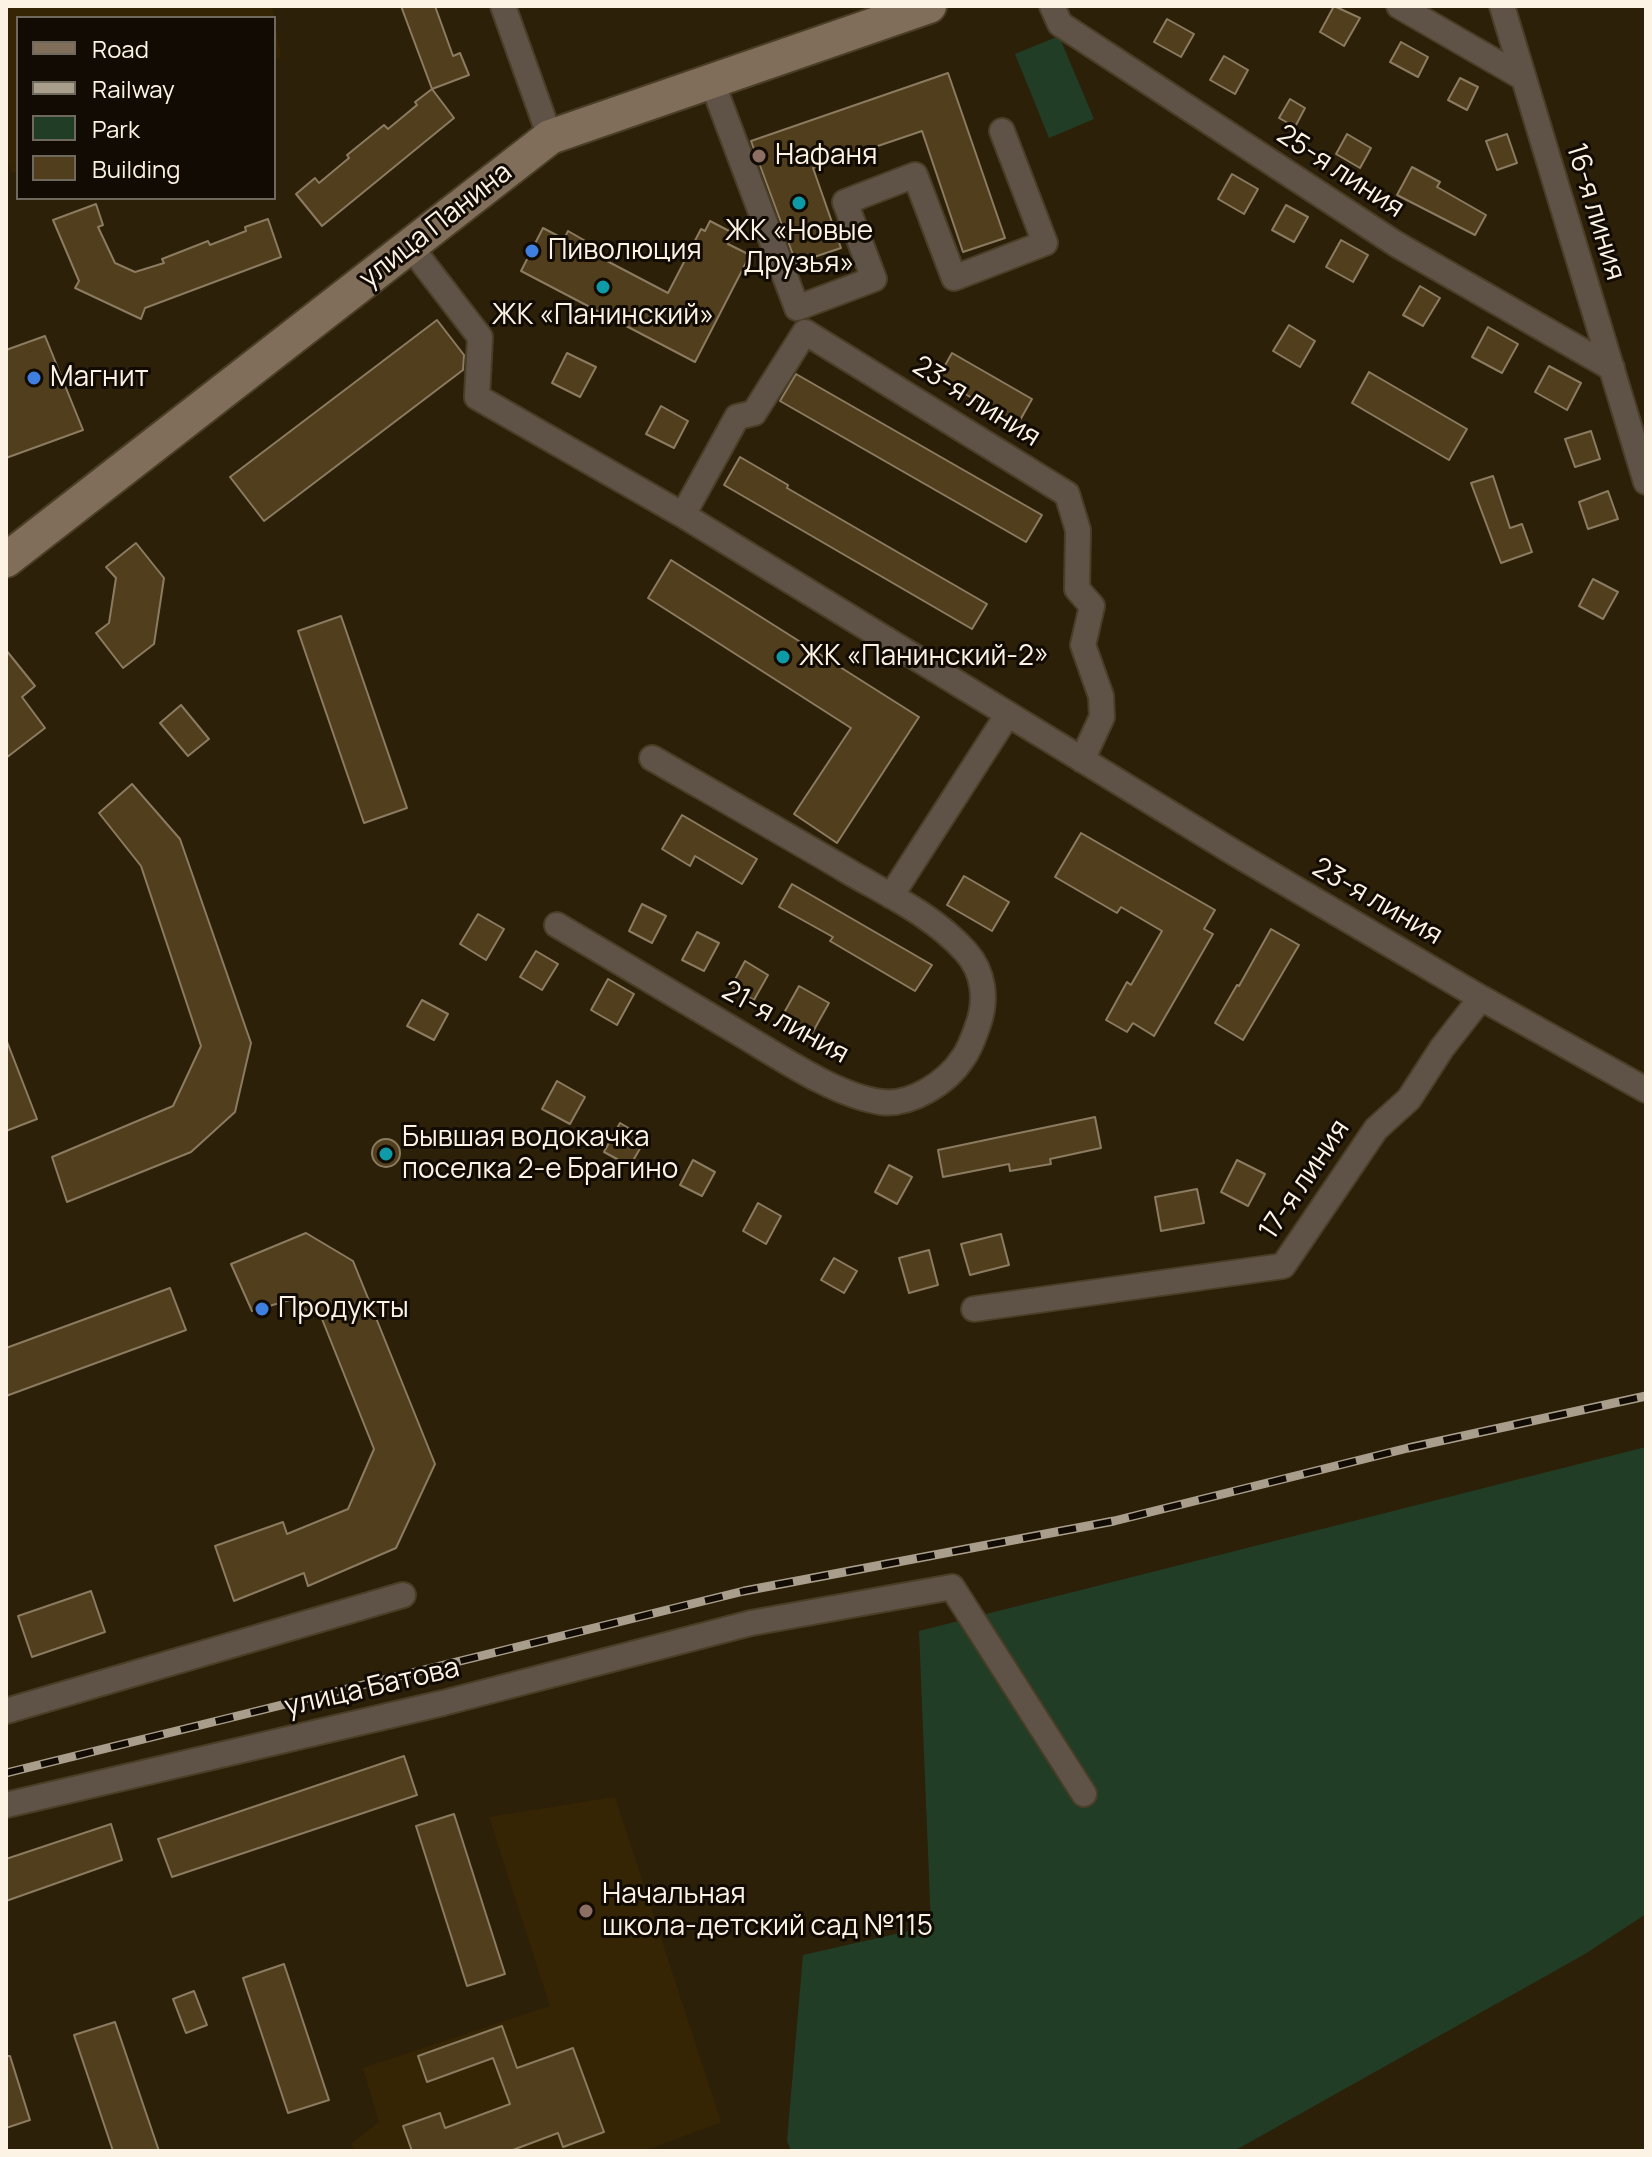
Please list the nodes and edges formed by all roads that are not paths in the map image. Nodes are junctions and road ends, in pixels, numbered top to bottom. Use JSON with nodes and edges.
{"nodes":[{"id":1,"x":503,"y":6,"type":"edge"},
{"id":2,"x":929,"y":6,"type":"edge"},
{"id":3,"x":1052,"y":6,"type":"edge"},
{"id":4,"x":1399,"y":6,"type":"edge"},
{"id":5,"x":1502,"y":6,"type":"edge"},
{"id":6,"x":1522,"y":77,"type":"junction"},
{"id":7,"x":712,"y":82,"type":"junction"},
{"id":8,"x":1002,"y":131,"type":"dead end"},
{"id":9,"x":550,"y":137,"type":"junction"},
{"id":10,"x":410,"y":246,"type":"junction"},
{"id":11,"x":1612,"y":368,"type":"junction"},
{"id":12,"x":1646,"y":482,"type":"edge"},
{"id":13,"x":683,"y":515,"type":"junction"},
{"id":14,"x":6,"y":560,"type":"edge"},
{"id":15,"x":1008,"y":714,"type":"junction"},
{"id":16,"x":652,"y":758,"type":"dead end"},
{"id":17,"x":1082,"y":760,"type":"junction"},
{"id":18,"x":891,"y":896,"type":"junction"},
{"id":19,"x":557,"y":925,"type":"dead end"},
{"id":20,"x":1481,"y":998,"type":"junction"},
{"id":21,"x":1646,"y":1090,"type":"edge"},
{"id":22,"x":974,"y":1309,"type":"dead end"},
{"id":23,"x":403,"y":1595,"type":"dead end"},
{"id":24,"x":6,"y":1711,"type":"edge"},
{"id":25,"x":1084,"y":1794,"type":"dead end"},
{"id":26,"x":6,"y":1805,"type":"edge"}],
"edges":[{"from":1,"to":9,"type":"street"},
{"from":2,"to":7,"type":"street","name":"улица Панина"},
{"from":3,"to":11,"type":"street","name":"25-я линия"},
{"from":4,"to":6,"type":"street"},
{"from":5,"to":6,"type":"street","name":"16-я линия"},
{"from":6,"to":11,"type":"street","name":"16-я линия"},
{"from":7,"to":8,"type":"street"},
{"from":7,"to":9,"type":"street","name":"улица Панина"},
{"from":9,"to":10,"type":"street","name":"улица Панина"},
{"from":10,"to":13,"type":"street","name":"23-я линия"},
{"from":10,"to":14,"type":"street","name":"улица Панина"},
{"from":11,"to":12,"type":"street","name":"16-я линия"},
{"from":13,"to":15,"type":"street","name":"23-я линия"},
{"from":13,"to":17,"type":"street","name":"23-я линия"},
{"from":15,"to":17,"type":"street","name":"23-я линия"},
{"from":15,"to":18,"type":"street"},
{"from":16,"to":18,"type":"street"},
{"from":17,"to":20,"type":"street","name":"23-я линия"},
{"from":18,"to":19,"type":"street","name":"21-я линия"},
{"from":20,"to":21,"type":"street","name":"23-я линия"},
{"from":20,"to":22,"type":"street","name":"17-я линия"},
{"from":23,"to":24,"type":"street"},
{"from":25,"to":26,"type":"street","name":"улица Батова"}]}
